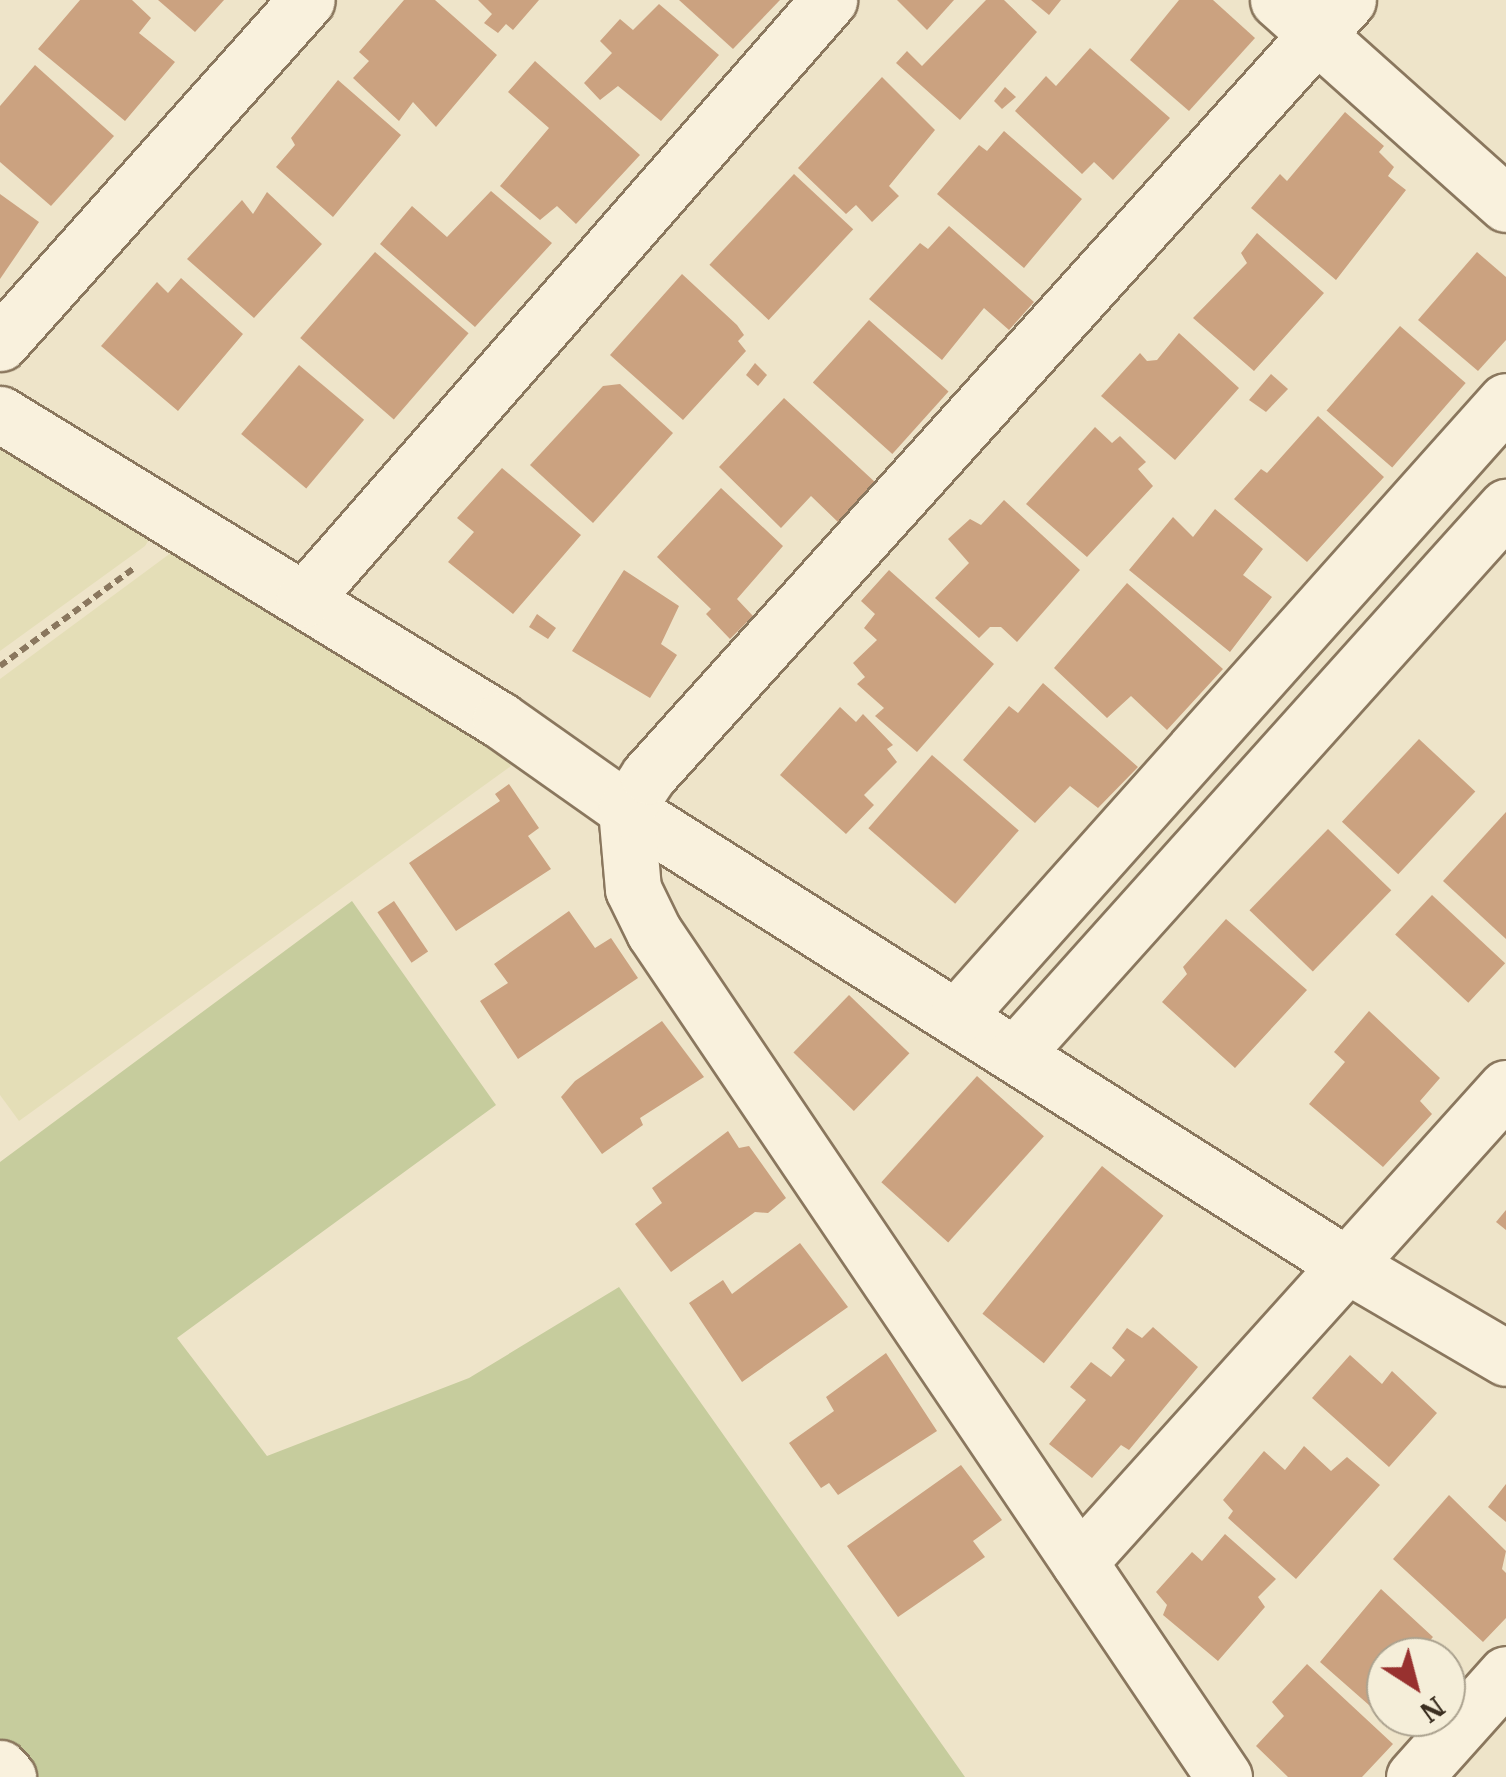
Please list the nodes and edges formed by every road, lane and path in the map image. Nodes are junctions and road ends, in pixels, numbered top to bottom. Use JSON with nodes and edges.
{"nodes":[{"id":1,"x":306,"y":0,"type":"edge"},
{"id":2,"x":830,"y":0,"type":"edge"},
{"id":3,"x":1314,"y":12,"type":"edge"},
{"id":4,"x":1506,"y":204,"type":"edge"},
{"id":5,"x":0,"y":342,"type":"edge"},
{"id":6,"x":1506,"y":401,"type":"edge"},
{"id":7,"x":0,"y":414,"type":"edge"},
{"id":8,"x":1506,"y":507,"type":"edge"},
{"id":9,"x":179,"y":522,"type":"junction"},
{"id":10,"x":304,"y":599,"type":"junction"},
{"id":11,"x":0,"y":666,"type":"edge"},
{"id":12,"x":626,"y":809,"type":"junction"},
{"id":13,"x":957,"y":1016,"type":"junction"},
{"id":14,"x":1016,"y":1053,"type":"junction"},
{"id":15,"x":1506,"y":1088,"type":"edge"},
{"id":16,"x":1347,"y":1265,"type":"junction"},
{"id":17,"x":1506,"y":1358,"type":"edge"},
{"id":18,"x":1079,"y":1562,"type":"junction"},
{"id":19,"x":1506,"y":1674,"type":"edge"},
{"id":20,"x":0,"y":1768,"type":"edge"},
{"id":21,"x":8,"y":1777,"type":"edge"},
{"id":22,"x":1224,"y":1777,"type":"edge"},
{"id":23,"x":1414,"y":1777,"type":"edge"}],
"edges":[{"from":1,"to":5,"type":"street"},
{"from":2,"to":10,"type":"street"},
{"from":3,"to":4,"type":"street"},
{"from":3,"to":12,"type":"street"},
{"from":6,"to":13,"type":"street"},
{"from":7,"to":9,"type":"street"},
{"from":8,"to":14,"type":"street"},
{"from":9,"to":10,"type":"street"},
{"from":9,"to":11,"type":"path"},
{"from":10,"to":12,"type":"street"},
{"from":12,"to":13,"type":"street"},
{"from":12,"to":18,"type":"street"},
{"from":13,"to":14,"type":"street"},
{"from":14,"to":16,"type":"street"},
{"from":15,"to":16,"type":"street"},
{"from":16,"to":17,"type":"street"},
{"from":16,"to":18,"type":"street"},
{"from":18,"to":22,"type":"street"},
{"from":19,"to":23,"type":"street"},
{"from":20,"to":21,"type":"street"}]}
